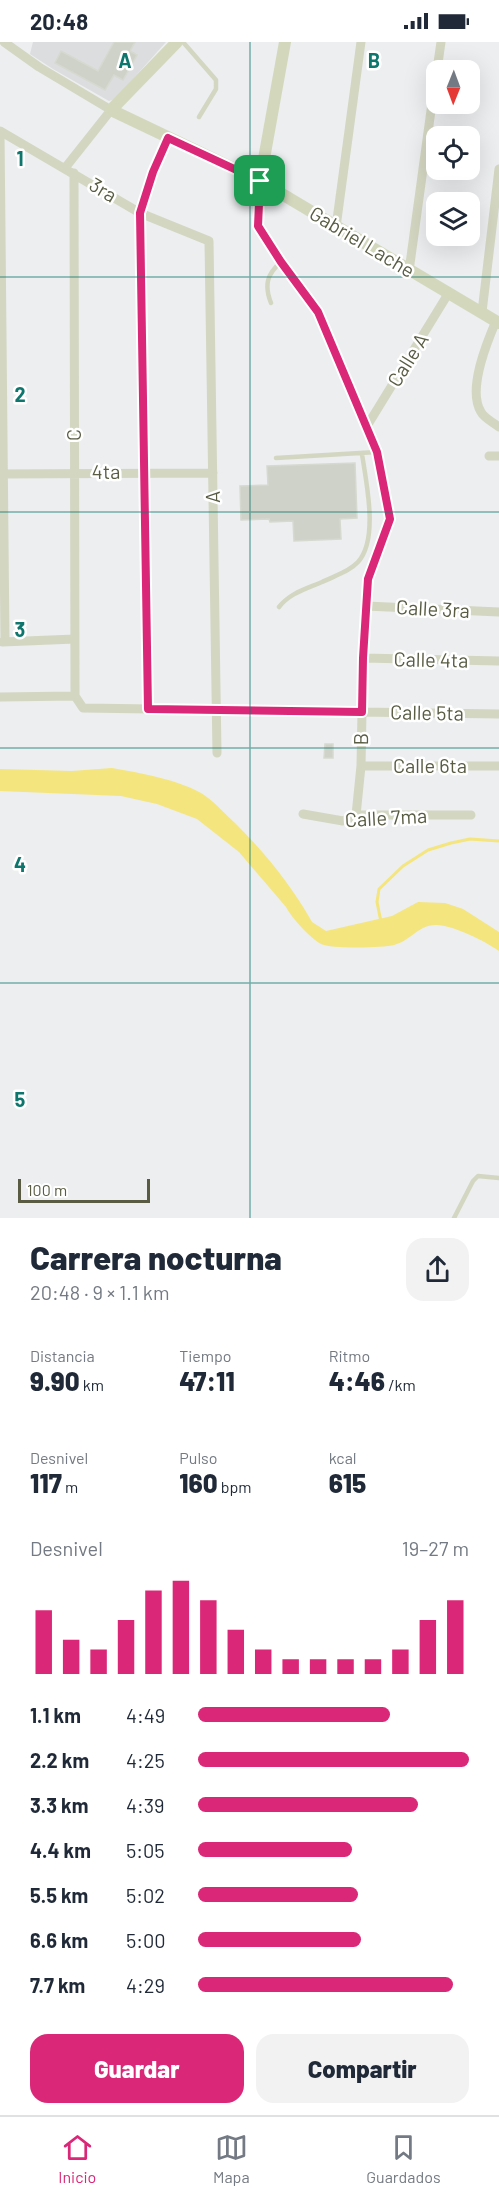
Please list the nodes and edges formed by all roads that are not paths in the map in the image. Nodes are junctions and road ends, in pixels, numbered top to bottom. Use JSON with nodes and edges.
{"nodes":[{"id":1,"x":4,"y":42,"type":"edge"},
{"id":2,"x":177,"y":42,"type":"edge"},
{"id":3,"x":183,"y":42,"type":"edge"},
{"id":4,"x":285,"y":42,"type":"edge"},
{"id":5,"x":361,"y":42,"type":"edge"},
{"id":6,"x":441,"y":42,"type":"edge"},
{"id":7,"x":439,"y":60,"type":"edge"},
{"id":8,"x":111,"y":110,"type":"junction"},
{"id":9,"x":431,"y":114,"type":"edge"},
{"id":10,"x":199,"y":117,"type":"dead end"},
{"id":11,"x":0,"y":131,"type":"edge"},
{"id":12,"x":168,"y":138,"type":"junction"},
{"id":13,"x":499,"y":169,"type":"edge"},
{"id":14,"x":69,"y":170,"type":"junction"},
{"id":15,"x":260,"y":181,"type":"junction"},
{"id":16,"x":140,"y":213,"type":"junction"},
{"id":17,"x":336,"y":227,"type":"junction"},
{"id":18,"x":209,"y":241,"type":"joint"},
{"id":19,"x":281,"y":262,"type":"junction"},
{"id":20,"x":409,"y":271,"type":"junction"},
{"id":21,"x":448,"y":294,"type":"junction"},
{"id":22,"x":271,"y":303,"type":"dead end"},
{"id":23,"x":482,"y":312,"type":"junction"},
{"id":24,"x":498,"y":322,"type":"edge"},
{"id":25,"x":367,"y":426,"type":"junction"},
{"id":26,"x":499,"y":427,"type":"edge"},
{"id":27,"x":377,"y":452,"type":"junction"},
{"id":28,"x":362,"y":454,"type":"junction"},
{"id":29,"x":276,"y":458,"type":"dead end"},
{"id":30,"x":144,"y":472,"type":"junction"},
{"id":31,"x":74,"y":473,"type":"junction"},
{"id":32,"x":213,"y":473,"type":"junction"},
{"id":33,"x":2,"y":474,"type":"edge"},
{"id":34,"x":366,"y":606,"type":"junction"},
{"id":35,"x":279,"y":607,"type":"dead end"},
{"id":36,"x":499,"y":612,"type":"edge"},
{"id":37,"x":75,"y":639,"type":"junction"},
{"id":38,"x":3,"y":642,"type":"edge"},
{"id":39,"x":363,"y":658,"type":"junction"},
{"id":40,"x":499,"y":661,"type":"edge"},
{"id":41,"x":75,"y":696,"type":"junction"},
{"id":42,"x":0,"y":697,"type":"edge"},
{"id":43,"x":148,"y":709,"type":"junction"},
{"id":44,"x":216,"y":710,"type":"junction"},
{"id":45,"x":362,"y":712,"type":"junction"},
{"id":46,"x":499,"y":714,"type":"edge"},
{"id":47,"x":217,"y":753,"type":"dead end"},
{"id":48,"x":361,"y":766,"type":"junction"},
{"id":49,"x":499,"y":766,"type":"edge"},
{"id":50,"x":303,"y":814,"type":"dead end"},
{"id":51,"x":356,"y":815,"type":"junction"},
{"id":52,"x":471,"y":815,"type":"dead end"},
{"id":53,"x":499,"y":1178,"type":"edge"},
{"id":54,"x":454,"y":1218,"type":"edge"}],
"edges":[{"from":1,"to":8,"type":"street","name":"Gabriel Lache"},
{"from":2,"to":8,"type":"street"},
{"from":3,"to":10,"type":"lane"},
{"from":4,"to":15,"type":"street"},
{"from":5,"to":17,"type":"street"},
{"from":6,"to":7,"type":"street"},
{"from":8,"to":12,"type":"street","name":"Gabriel Lache"},
{"from":8,"to":14,"type":"street"},
{"from":9,"to":20,"type":"street"},
{"from":11,"to":14,"type":"street","name":"3ra"},
{"from":11,"to":33,"type":"street"},
{"from":12,"to":15,"type":"street","name":"Gabriel Lache"},
{"from":12,"to":16,"type":"street"},
{"from":13,"to":23,"type":"street"},
{"from":14,"to":16,"type":"street","name":"3ra"},
{"from":14,"to":31,"type":"street","name":"C"},
{"from":15,"to":17,"type":"street","name":"Gabriel Lache"},
{"from":15,"to":19,"type":"street","name":"B"},
{"from":16,"to":18,"type":"street","name":"3ra"},
{"from":16,"to":30,"type":"street"},
{"from":17,"to":20,"type":"street","name":"Gabriel Lache"},
{"from":18,"to":32,"type":"street","name":"A"},
{"from":19,"to":22,"type":"lane"},
{"from":19,"to":25,"type":"street","name":"B"},
{"from":20,"to":21,"type":"street","name":"Gabriel Lache"},
{"from":21,"to":23,"type":"street","name":"Gabriel Lache"},
{"from":21,"to":25,"type":"street","name":"Calle A"},
{"from":23,"to":24,"type":"street","name":"Gabriel Lache"},
{"from":24,"to":26,"type":"street"},
{"from":25,"to":27,"type":"street","name":"B"},
{"from":27,"to":28,"type":"lane"},
{"from":27,"to":34,"type":"street","name":"B"},
{"from":28,"to":29,"type":"lane"},
{"from":28,"to":35,"type":"lane"},
{"from":30,"to":31,"type":"street","name":"4ta"},
{"from":30,"to":32,"type":"street","name":"4ta"},
{"from":30,"to":43,"type":"street"},
{"from":31,"to":33,"type":"street","name":"4ta"},
{"from":31,"to":37,"type":"street","name":"C"},
{"from":32,"to":44,"type":"street","name":"A"},
{"from":33,"to":38,"type":"street"},
{"from":34,"to":36,"type":"street","name":"Calle 3ra"},
{"from":34,"to":39,"type":"street","name":"B"},
{"from":37,"to":38,"type":"street"},
{"from":37,"to":41,"type":"street","name":"C"},
{"from":39,"to":40,"type":"street","name":"Calle 4ta"},
{"from":39,"to":45,"type":"street","name":"B"},
{"from":41,"to":42,"type":"street","name":"Calle 5ta"},
{"from":41,"to":43,"type":"street","name":"Calle 5ta"},
{"from":43,"to":44,"type":"street","name":"Calle 5ta"},
{"from":44,"to":45,"type":"street","name":"Calle 5ta"},
{"from":44,"to":47,"type":"street","name":"A"},
{"from":45,"to":46,"type":"street","name":"Calle 5ta"},
{"from":45,"to":48,"type":"street","name":"B"},
{"from":48,"to":49,"type":"street","name":"Calle 6ta"},
{"from":48,"to":51,"type":"street","name":"B"},
{"from":50,"to":51,"type":"street","name":"Calle 7ma"},
{"from":51,"to":52,"type":"street","name":"Calle 7ma"},
{"from":53,"to":54,"type":"lane"}]}
